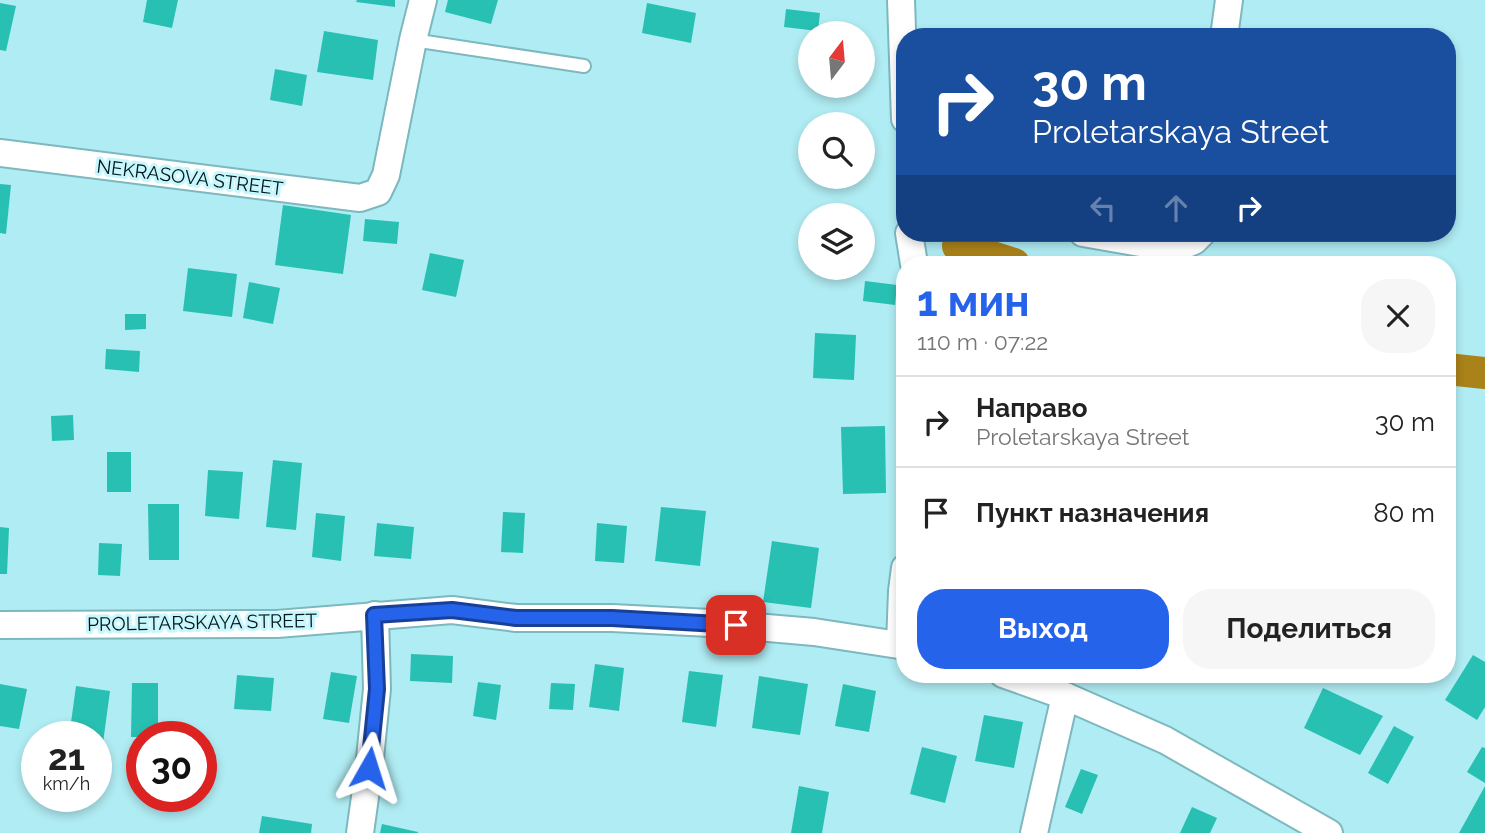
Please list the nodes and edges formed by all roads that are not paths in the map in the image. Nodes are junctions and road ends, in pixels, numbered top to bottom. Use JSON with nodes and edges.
{"nodes":[{"id":1,"x":423,"y":0,"type":"edge"},
{"id":2,"x":901,"y":0,"type":"edge"},
{"id":3,"x":1229,"y":0,"type":"edge"},
{"id":4,"x":902,"y":28,"type":"edge"},
{"id":5,"x":1225,"y":28,"type":"edge"},
{"id":6,"x":413,"y":40,"type":"junction"},
{"id":7,"x":584,"y":66,"type":"dead end"},
{"id":8,"x":0,"y":153,"type":"edge"},
{"id":9,"x":1135,"y":242,"type":"edge"},
{"id":10,"x":1192,"y":242,"type":"edge"},
{"id":11,"x":374,"y":615,"type":"junction"},
{"id":12,"x":0,"y":625,"type":"edge"},
{"id":13,"x":896,"y":645,"type":"edge"},
{"id":14,"x":1028,"y":683,"type":"edge"},
{"id":15,"x":1065,"y":696,"type":"junction"},
{"id":16,"x":360,"y":833,"type":"edge"},
{"id":17,"x":1034,"y":833,"type":"edge"},
{"id":18,"x":1329,"y":833,"type":"edge"}],
"edges":[{"from":1,"to":6,"type":"street"},
{"from":2,"to":4,"type":"street"},
{"from":3,"to":5,"type":"street"},
{"from":6,"to":7,"type":"lane"},
{"from":6,"to":8,"type":"street","name":"NEKRASOVA STREET"},
{"from":9,"to":10,"type":"street"},
{"from":11,"to":12,"type":"street","name":"PROLETARSKAYA STREET"},
{"from":11,"to":13,"type":"street","name":"PROLETARSKAYA STREET"},
{"from":11,"to":16,"type":"street"},
{"from":14,"to":15,"type":"street"},
{"from":15,"to":17,"type":"street"},
{"from":15,"to":18,"type":"street"}]}
